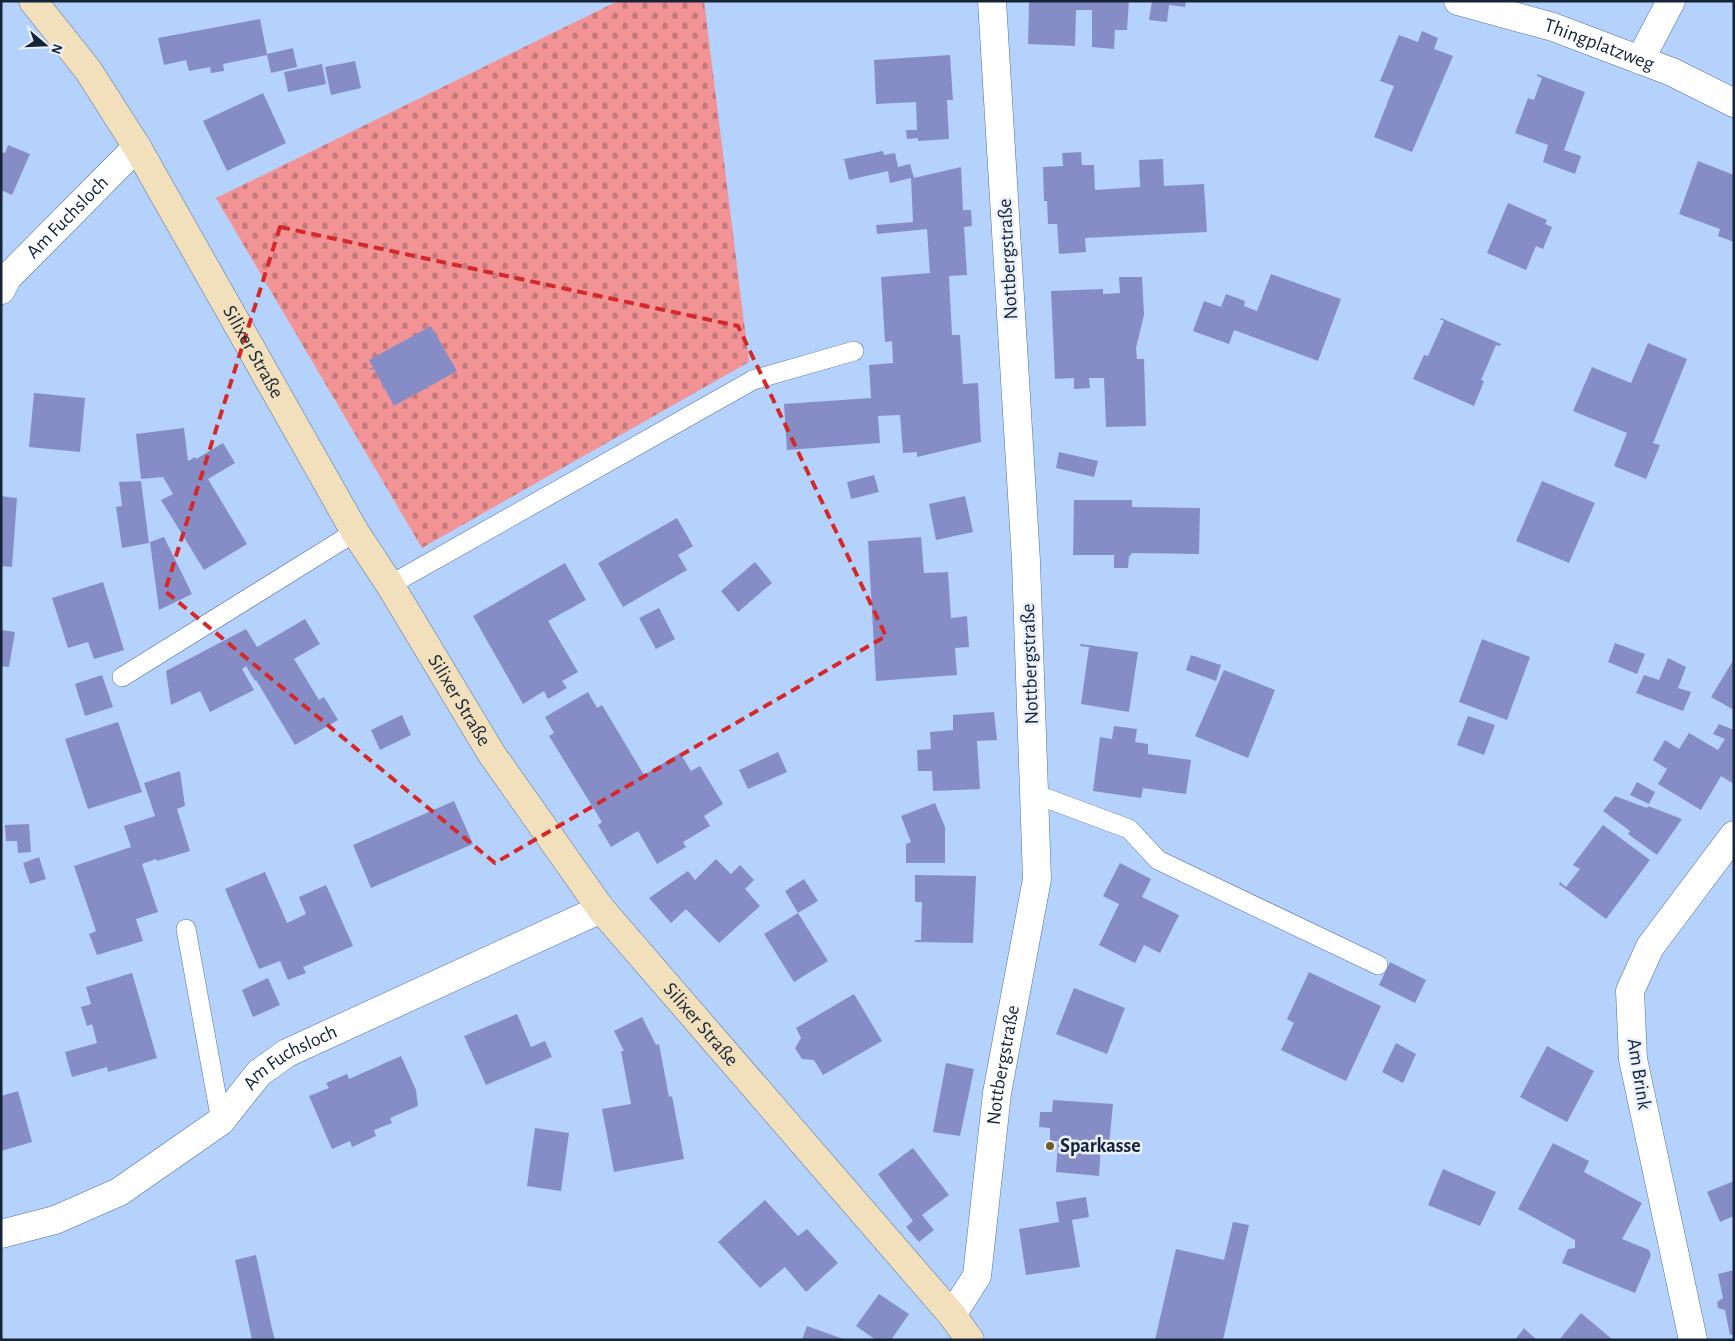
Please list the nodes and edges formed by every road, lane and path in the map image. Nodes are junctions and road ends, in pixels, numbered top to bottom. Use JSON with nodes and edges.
{"nodes":[{"id":1,"x":33,"y":1,"type":"edge"},
{"id":2,"x":992,"y":1,"type":"edge"},
{"id":3,"x":1458,"y":1,"type":"edge"},
{"id":4,"x":1672,"y":1,"type":"edge"},
{"id":5,"x":1640,"y":60,"type":"junction"},
{"id":6,"x":1734,"y":103,"type":"edge"},
{"id":7,"x":138,"y":147,"type":"junction"},
{"id":8,"x":3,"y":280,"type":"edge"},
{"id":9,"x":854,"y":351,"type":"dead end"},
{"id":10,"x":355,"y":532,"type":"junction"},
{"id":11,"x":390,"y":585,"type":"junction"},
{"id":12,"x":122,"y":677,"type":"dead end"},
{"id":13,"x":1035,"y":794,"type":"junction"},
{"id":14,"x":1734,"y":835,"type":"edge"},
{"id":15,"x":602,"y":909,"type":"junction"},
{"id":16,"x":186,"y":929,"type":"dead end"},
{"id":17,"x":1378,"y":965,"type":"dead end"},
{"id":18,"x":220,"y":1121,"type":"junction"},
{"id":19,"x":1,"y":1234,"type":"edge"},
{"id":20,"x":952,"y":1315,"type":"junction"},
{"id":21,"x":970,"y":1340,"type":"edge"},
{"id":22,"x":1693,"y":1340,"type":"edge"}],
"edges":[{"from":1,"to":7,"type":"street","name":"Silixer Straße"},
{"from":2,"to":13,"type":"street","name":"Nottbergstraße"},
{"from":3,"to":5,"type":"street","name":"Thingplatzweg"},
{"from":4,"to":5,"type":"street"},
{"from":5,"to":6,"type":"street","name":"Thingplatzweg"},
{"from":7,"to":8,"type":"street","name":"Am Fuchsloch"},
{"from":7,"to":10,"type":"street","name":"Silixer Straße"},
{"from":9,"to":11,"type":"lane"},
{"from":10,"to":11,"type":"street","name":"Silixer Straße"},
{"from":10,"to":12,"type":"lane"},
{"from":11,"to":15,"type":"street","name":"Silixer Straße"},
{"from":13,"to":17,"type":"lane"},
{"from":13,"to":20,"type":"street","name":"Nottbergstraße"},
{"from":14,"to":22,"type":"street","name":"Am Brink"},
{"from":15,"to":18,"type":"street","name":"Am Fuchsloch"},
{"from":15,"to":20,"type":"street","name":"Silixer Straße"},
{"from":16,"to":18,"type":"lane"},
{"from":18,"to":19,"type":"street","name":"Am Fuchsloch"},
{"from":20,"to":21,"type":"street","name":"Silixer Straße"}]}
